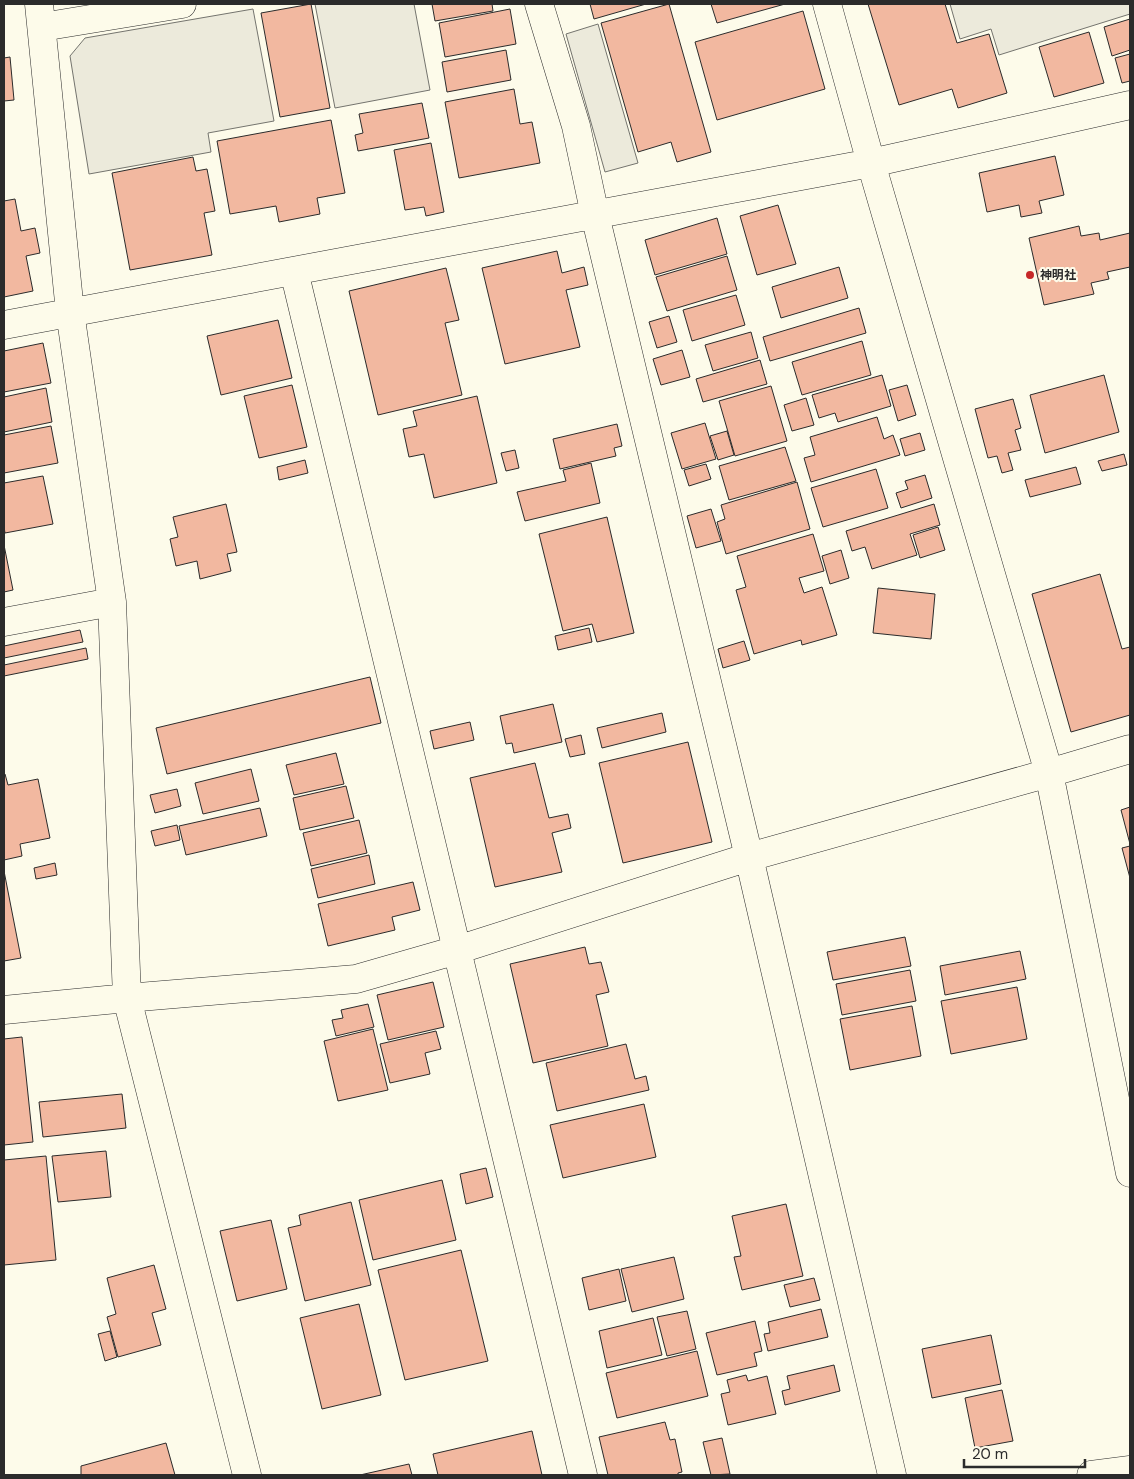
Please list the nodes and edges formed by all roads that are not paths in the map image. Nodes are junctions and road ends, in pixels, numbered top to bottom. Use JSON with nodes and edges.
{"nodes":[{"id":1,"x":182,"y":4,"type":"edge"},
{"id":2,"x":539,"y":4,"type":"edge"},
{"id":3,"x":827,"y":4,"type":"edge"},
{"id":4,"x":40,"y":16,"type":"edge"},
{"id":5,"x":1130,"y":105,"type":"edge"},
{"id":6,"x":871,"y":163,"type":"junction"},
{"id":7,"x":595,"y":215,"type":"junction"},
{"id":8,"x":294,"y":271,"type":"junction"},
{"id":9,"x":70,"y":312,"type":"junction"},
{"id":10,"x":4,"y":325,"type":"edge"},
{"id":11,"x":112,"y":602,"type":"junction"},
{"id":12,"x":4,"y":622,"type":"edge"},
{"id":13,"x":1130,"y":748,"type":"edge"},
{"id":14,"x":1049,"y":773,"type":"junction"},
{"id":15,"x":749,"y":857,"type":"junction"},
{"id":16,"x":457,"y":950,"type":"junction"},
{"id":17,"x":127,"y":998,"type":"junction"},
{"id":18,"x":4,"y":1010,"type":"edge"},
{"id":19,"x":1130,"y":1172,"type":"edge"},
{"id":20,"x":1130,"y":1470,"type":"edge"},
{"id":21,"x":247,"y":1475,"type":"edge"},
{"id":22,"x":583,"y":1475,"type":"edge"},
{"id":23,"x":892,"y":1475,"type":"edge"},
{"id":24,"x":1091,"y":1475,"type":"edge"}],
"edges":[{"from":1,"to":4,"type":"street"},
{"from":2,"to":7,"type":"street"},
{"from":3,"to":6,"type":"street"},
{"from":4,"to":9,"type":"street"},
{"from":5,"to":6,"type":"street"},
{"from":6,"to":7,"type":"street"},
{"from":6,"to":14,"type":"street"},
{"from":7,"to":8,"type":"street"},
{"from":7,"to":15,"type":"street"},
{"from":8,"to":9,"type":"street"},
{"from":8,"to":16,"type":"street"},
{"from":9,"to":10,"type":"street"},
{"from":9,"to":11,"type":"street"},
{"from":11,"to":12,"type":"street"},
{"from":11,"to":17,"type":"street"},
{"from":13,"to":14,"type":"street"},
{"from":14,"to":15,"type":"street"},
{"from":14,"to":19,"type":"street"},
{"from":15,"to":16,"type":"street"},
{"from":15,"to":23,"type":"street"},
{"from":16,"to":17,"type":"street"},
{"from":16,"to":22,"type":"street"},
{"from":17,"to":18,"type":"street"},
{"from":17,"to":21,"type":"street"},
{"from":20,"to":24,"type":"street"}]}
